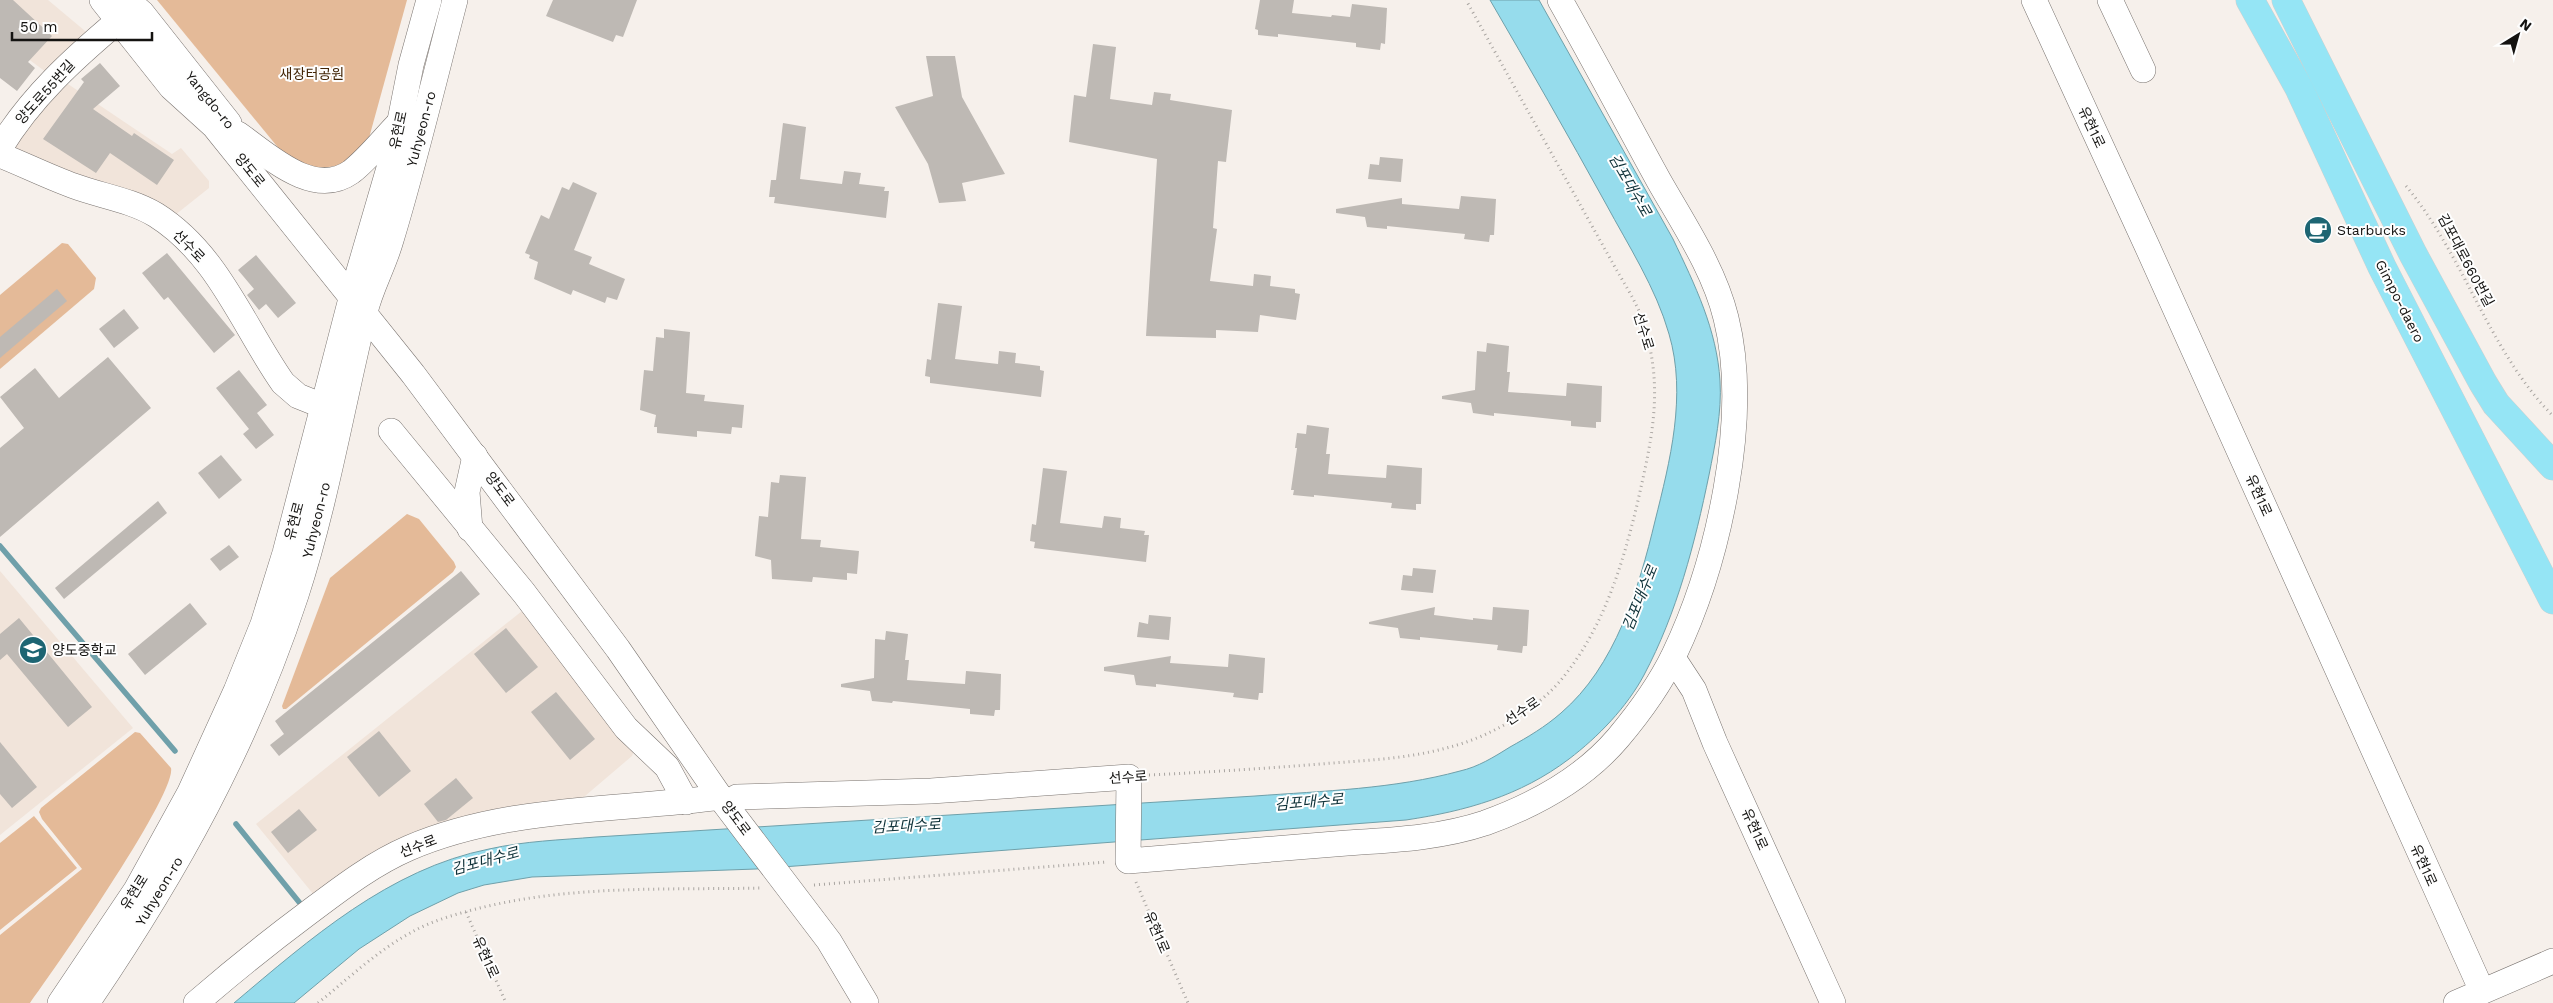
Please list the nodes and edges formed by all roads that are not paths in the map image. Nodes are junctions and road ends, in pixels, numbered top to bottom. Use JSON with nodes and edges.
{"nodes":[{"id":1,"x":102,"y":0,"type":"edge"},
{"id":2,"x":429,"y":0,"type":"edge"},
{"id":3,"x":455,"y":0,"type":"edge"},
{"id":4,"x":1560,"y":0,"type":"edge"},
{"id":5,"x":2034,"y":0,"type":"edge"},
{"id":6,"x":2110,"y":0,"type":"edge"},
{"id":7,"x":2250,"y":0,"type":"edge"},
{"id":8,"x":2286,"y":0,"type":"edge"},
{"id":9,"x":123,"y":10,"type":"edge"},
{"id":10,"x":2143,"y":70,"type":"dead end"},
{"id":11,"x":400,"y":122,"type":"junction"},
{"id":12,"x":238,"y":134,"type":"junction"},
{"id":13,"x":0,"y":148,"type":"edge"},
{"id":14,"x":0,"y":155,"type":"edge"},
{"id":15,"x":361,"y":294,"type":"junction"},
{"id":16,"x":323,"y":406,"type":"junction"},
{"id":17,"x":390,"y":431,"type":"dead end"},
{"id":18,"x":2523,"y":434,"type":"junction"},
{"id":19,"x":475,"y":456,"type":"junction"},
{"id":20,"x":2553,"y":456,"type":"edge"},
{"id":21,"x":2553,"y":466,"type":"edge"},
{"id":22,"x":470,"y":529,"type":"junction"},
{"id":23,"x":2553,"y":600,"type":"edge"},
{"id":24,"x":1673,"y":658,"type":"junction"},
{"id":25,"x":731,"y":800,"type":"junction"},
{"id":26,"x":686,"y":802,"type":"junction"},
{"id":27,"x":793,"y":883,"type":"junction"},
{"id":28,"x":2553,"y":961,"type":"edge"},
{"id":29,"x":2482,"y":992,"type":"junction"},
{"id":30,"x":60,"y":1003,"type":"edge"},
{"id":31,"x":87,"y":1003,"type":"edge"},
{"id":32,"x":196,"y":1003,"type":"edge"},
{"id":33,"x":866,"y":1003,"type":"edge"},
{"id":34,"x":878,"y":1003,"type":"edge"},
{"id":35,"x":1833,"y":1003,"type":"edge"},
{"id":36,"x":2456,"y":1003,"type":"edge"}],
"edges":[{"from":1,"to":9,"type":"street","name":"양도로"},
{"from":2,"to":11,"type":"street","name":"유현로"},
{"from":3,"to":15,"type":"street","name":"Yuhyeon-ro"},
{"from":4,"to":24,"type":"street"},
{"from":5,"to":29,"type":"street","name":"유현1로"},
{"from":6,"to":10,"type":"street"},
{"from":7,"to":23,"type":"main road","name":"Gimpo-daero"},
{"from":8,"to":18,"type":"main road"},
{"from":9,"to":12,"type":"street","name":"Yangdo-ro"},
{"from":9,"to":13,"type":"street","name":"양도로55번길"},
{"from":9,"to":15,"type":"street","name":"양도로"},
{"from":11,"to":12,"type":"street"},
{"from":11,"to":15,"type":"street","name":"유현로"},
{"from":12,"to":15,"type":"street","name":"Yangdo-ro"},
{"from":14,"to":16,"type":"street","name":"선수로"},
{"from":15,"to":16,"type":"street","name":"유현로"},
{"from":15,"to":19,"type":"street","name":"양도로"},
{"from":15,"to":25,"type":"street","name":"양도로"},
{"from":15,"to":31,"type":"street","name":"Yuhyeon-ro"},
{"from":16,"to":30,"type":"street","name":"유현로"},
{"from":17,"to":22,"type":"street"},
{"from":18,"to":20,"type":"main road"},
{"from":18,"to":21,"type":"main road"},
{"from":19,"to":22,"type":"street"},
{"from":19,"to":25,"type":"street","name":"양도로"},
{"from":22,"to":26,"type":"street"},
{"from":24,"to":25,"type":"street","name":"선수로"},
{"from":24,"to":35,"type":"street","name":"유현1로"},
{"from":25,"to":26,"type":"street","name":"선수로"},
{"from":25,"to":27,"type":"street","name":"양도로"},
{"from":26,"to":32,"type":"street","name":"선수로"},
{"from":27,"to":33,"type":"street","name":"양도로"},
{"from":27,"to":34,"type":"street","name":"양도로"},
{"from":28,"to":29,"type":"street"},
{"from":29,"to":36,"type":"street"}]}
